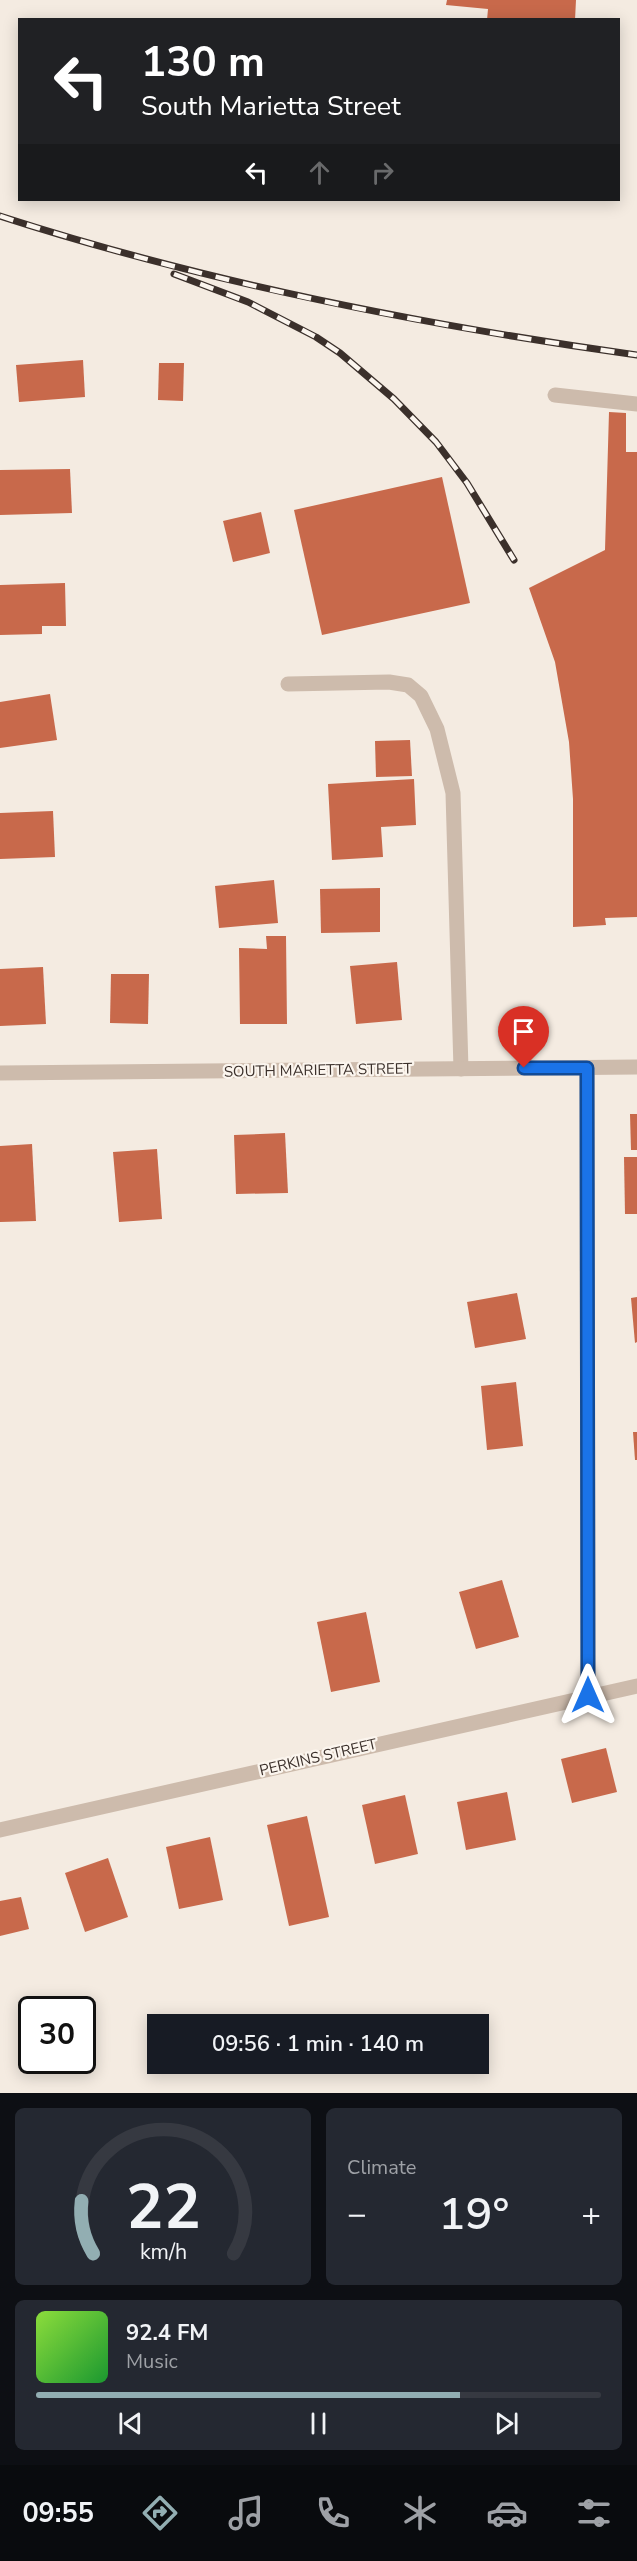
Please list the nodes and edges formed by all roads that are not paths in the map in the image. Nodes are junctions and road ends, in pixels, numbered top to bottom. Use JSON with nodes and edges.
{"nodes":[{"id":1,"x":555,"y":395,"type":"dead end"},
{"id":2,"x":637,"y":404,"type":"edge"},
{"id":3,"x":288,"y":684,"type":"dead end"},
{"id":4,"x":637,"y":1067,"type":"edge"},
{"id":5,"x":587,"y":1068,"type":"junction"},
{"id":6,"x":460,"y":1069,"type":"junction"},
{"id":7,"x":0,"y":1073,"type":"edge"},
{"id":8,"x":637,"y":1686,"type":"edge"},
{"id":9,"x":588,"y":1695,"type":"junction"},
{"id":10,"x":0,"y":1830,"type":"edge"}],
"edges":[{"from":1,"to":2,"type":"street"},
{"from":3,"to":6,"type":"street"},
{"from":4,"to":5,"type":"street","name":"SOUTH MARIETTA STREET"},
{"from":5,"to":6,"type":"street","name":"SOUTH MARIETTA STREET"},
{"from":5,"to":9,"type":"street"},
{"from":6,"to":7,"type":"street","name":"SOUTH MARIETTA STREET"},
{"from":8,"to":9,"type":"street","name":"PERKINS STREET"},
{"from":9,"to":10,"type":"street","name":"PERKINS STREET"}]}
